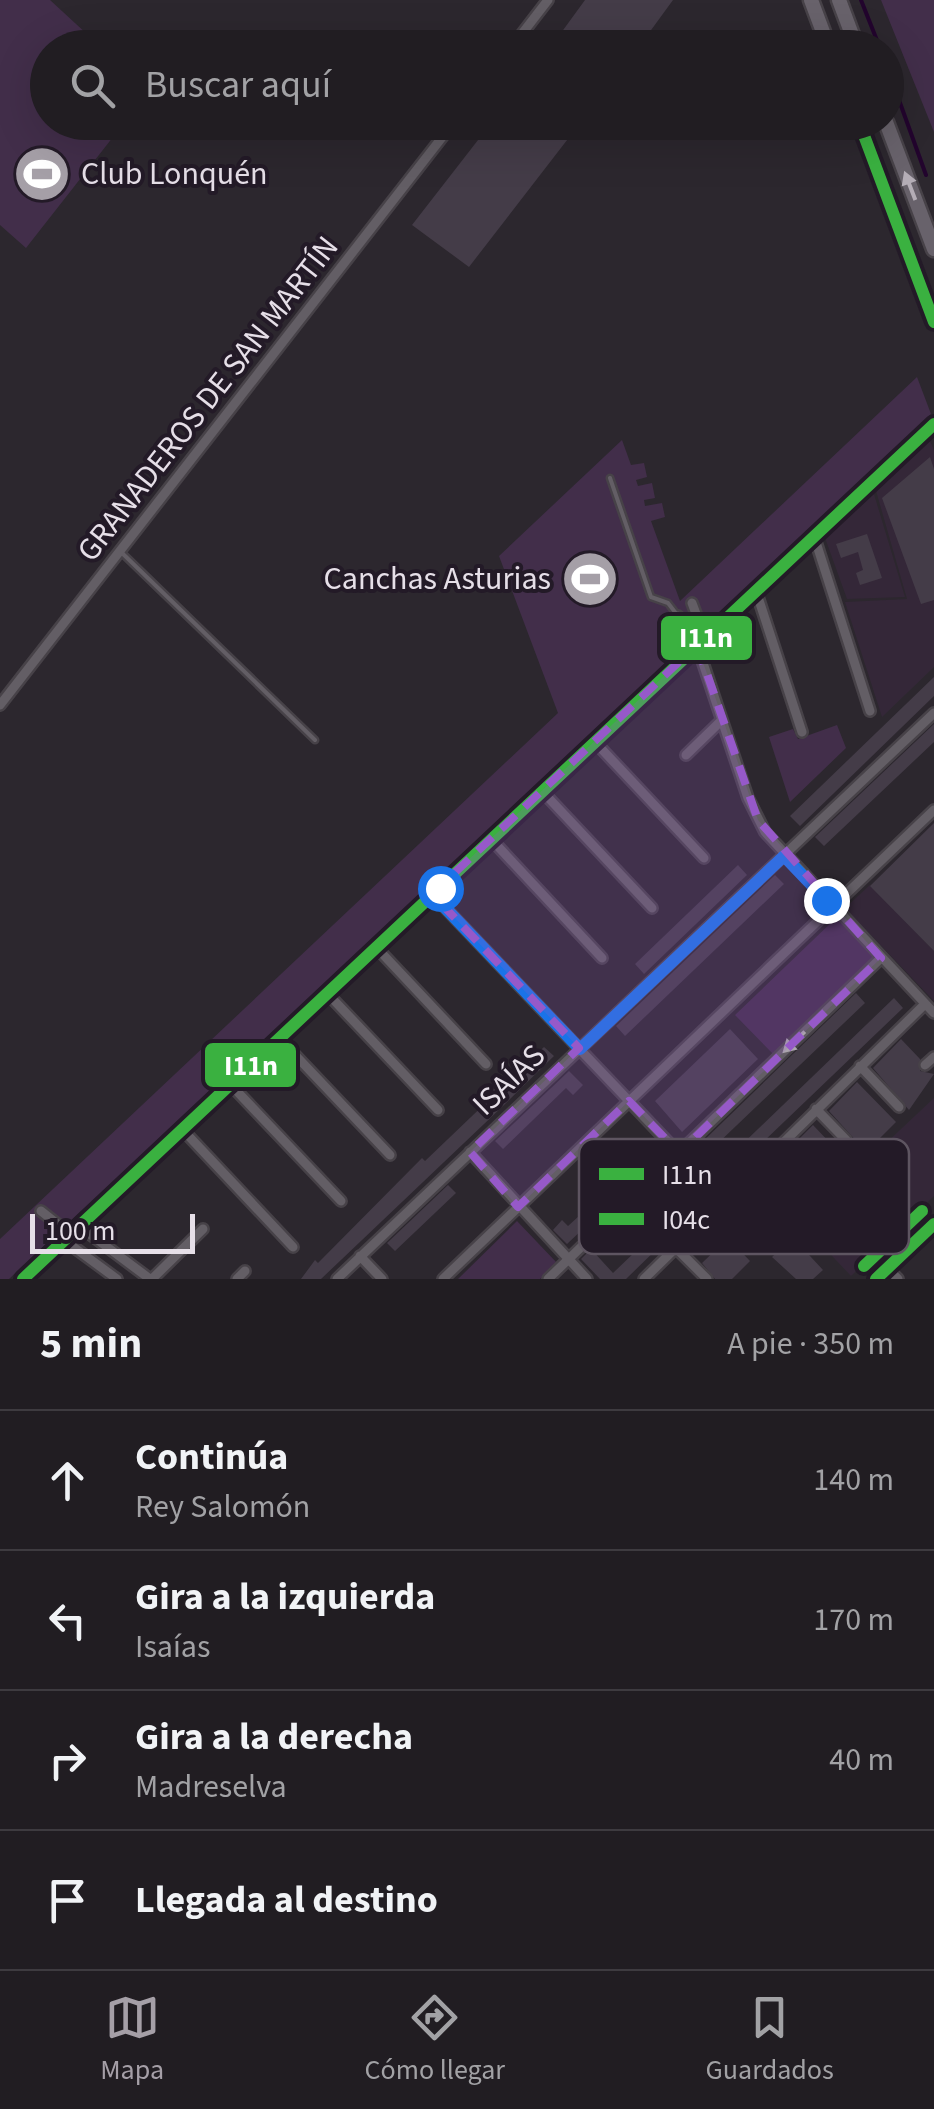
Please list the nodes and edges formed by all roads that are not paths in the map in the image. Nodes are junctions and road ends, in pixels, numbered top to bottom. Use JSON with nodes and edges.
{"nodes":[{"id":1,"x":548,"y":0,"type":"edge"},
{"id":2,"x":811,"y":0,"type":"edge"},
{"id":3,"x":839,"y":0,"type":"edge"},
{"id":4,"x":525,"y":30,"type":"edge"},
{"id":5,"x":822,"y":30,"type":"edge"},
{"id":6,"x":850,"y":30,"type":"edge"},
{"id":7,"x":440,"y":140,"type":"edge"},
{"id":8,"x":865,"y":140,"type":"edge"},
{"id":9,"x":893,"y":140,"type":"edge"},
{"id":10,"x":934,"y":249,"type":"edge"},
{"id":11,"x":934,"y":322,"type":"edge"},
{"id":12,"x":934,"y":424,"type":"edge"},
{"id":13,"x":610,"y":478,"type":"dead end"},
{"id":14,"x":814,"y":536,"type":"junction"},
{"id":15,"x":122,"y":553,"type":"junction"},
{"id":16,"x":756,"y":590,"type":"junction"},
{"id":17,"x":692,"y":603,"type":"dead end"},
{"id":18,"x":678,"y":616,"type":"joint"},
{"id":19,"x":698,"y":645,"type":"junction"},
{"id":20,"x":0,"y":705,"type":"edge"},
{"id":21,"x":870,"y":711,"type":"dead end"},
{"id":22,"x":934,"y":713,"type":"edge"},
{"id":23,"x":722,"y":720,"type":"junction"},
{"id":24,"x":802,"y":732,"type":"dead end"},
{"id":25,"x":315,"y":740,"type":"dead end"},
{"id":26,"x":595,"y":742,"type":"junction"},
{"id":27,"x":686,"y":755,"type":"dead end"},
{"id":28,"x":542,"y":791,"type":"junction"},
{"id":29,"x":934,"y":810,"type":"edge"},
{"id":30,"x":491,"y":839,"type":"junction"},
{"id":31,"x":784,"y":856,"type":"junction"},
{"id":32,"x":704,"y":858,"type":"dead end"},
{"id":33,"x":432,"y":894,"type":"junction"},
{"id":34,"x":833,"y":907,"type":"junction"},
{"id":35,"x":652,"y":908,"type":"dead end"},
{"id":36,"x":376,"y":947,"type":"junction"},
{"id":37,"x":602,"y":958,"type":"dead end"},
{"id":38,"x":881,"y":958,"type":"junction"},
{"id":39,"x":327,"y":993,"type":"junction"},
{"id":40,"x":926,"y":1004,"type":"junction"},
{"id":41,"x":934,"y":1013,"type":"edge"},
{"id":42,"x":279,"y":1038,"type":"junction"},
{"id":43,"x":580,"y":1049,"type":"junction"},
{"id":44,"x":934,"y":1057,"type":"edge"},
{"id":45,"x":486,"y":1064,"type":"dead end"},
{"id":46,"x":925,"y":1065,"type":"dead end"},
{"id":47,"x":860,"y":1066,"type":"junction"},
{"id":48,"x":230,"y":1084,"type":"junction"},
{"id":49,"x":629,"y":1101,"type":"junction"},
{"id":50,"x":899,"y":1107,"type":"dead end"},
{"id":51,"x":816,"y":1109,"type":"junction"},
{"id":52,"x":438,"y":1110,"type":"dead end"},
{"id":53,"x":182,"y":1129,"type":"junction"},
{"id":54,"x":589,"y":1139,"type":"edge"},
{"id":55,"x":666,"y":1139,"type":"edge"},
{"id":56,"x":695,"y":1139,"type":"edge"},
{"id":57,"x":785,"y":1139,"type":"edge"},
{"id":58,"x":845,"y":1139,"type":"edge"},
{"id":59,"x":579,"y":1149,"type":"edge"},
{"id":60,"x":470,"y":1152,"type":"junction"},
{"id":61,"x":390,"y":1156,"type":"dead end"},
{"id":62,"x":341,"y":1201,"type":"dead end"},
{"id":63,"x":518,"y":1207,"type":"junction"},
{"id":64,"x":41,"y":1211,"type":"dead end"},
{"id":65,"x":934,"y":1224,"type":"edge"},
{"id":66,"x":79,"y":1226,"type":"junction"},
{"id":67,"x":203,"y":1229,"type":"dead end"},
{"id":68,"x":67,"y":1237,"type":"junction"},
{"id":69,"x":293,"y":1247,"type":"dead end"},
{"id":70,"x":909,"y":1248,"type":"edge"},
{"id":71,"x":579,"y":1249,"type":"edge"},
{"id":72,"x":670,"y":1254,"type":"edge"},
{"id":73,"x":682,"y":1254,"type":"edge"},
{"id":74,"x":903,"y":1254,"type":"edge"},
{"id":75,"x":360,"y":1256,"type":"junction"},
{"id":76,"x":568,"y":1259,"type":"junction"},
{"id":77,"x":888,"y":1268,"type":"junction"},
{"id":78,"x":23,"y":1279,"type":"edge"},
{"id":79,"x":118,"y":1279,"type":"edge"},
{"id":80,"x":151,"y":1279,"type":"edge"},
{"id":81,"x":337,"y":1279,"type":"edge"},
{"id":82,"x":382,"y":1279,"type":"edge"},
{"id":83,"x":443,"y":1279,"type":"edge"},
{"id":84,"x":548,"y":1279,"type":"edge"},
{"id":85,"x":587,"y":1279,"type":"edge"},
{"id":86,"x":644,"y":1279,"type":"edge"},
{"id":87,"x":707,"y":1279,"type":"edge"},
{"id":88,"x":876,"y":1279,"type":"edge"},
{"id":89,"x":898,"y":1279,"type":"edge"}],
"edges":[{"from":1,"to":4,"type":"street"},
{"from":2,"to":5,"type":"main road"},
{"from":3,"to":6,"type":"main road"},
{"from":7,"to":15,"type":"street","name":"GRANADEROS DE SAN MARTÍN"},
{"from":8,"to":11,"type":"main road"},
{"from":10,"to":9,"type":"main road","one_way":true},
{"from":12,"to":14,"type":"street"},
{"from":13,"to":18,"type":"lane"},
{"from":14,"to":16,"type":"street"},
{"from":14,"to":21,"type":"street"},
{"from":15,"to":20,"type":"street","name":"GRANADEROS DE SAN MARTÍN"},
{"from":15,"to":25,"type":"lane"},
{"from":16,"to":19,"type":"street"},
{"from":16,"to":24,"type":"street"},
{"from":17,"to":19,"type":"street"},
{"from":18,"to":19,"type":"street"},
{"from":19,"to":23,"type":"street"},
{"from":19,"to":26,"type":"street"},
{"from":22,"to":31,"type":"street","name":"ISAÍAS"},
{"from":23,"to":27,"type":"street"},
{"from":23,"to":31,"type":"street"},
{"from":26,"to":28,"type":"street"},
{"from":26,"to":32,"type":"street"},
{"from":28,"to":30,"type":"street"},
{"from":28,"to":35,"type":"street"},
{"from":29,"to":34,"type":"street"},
{"from":30,"to":33,"type":"street"},
{"from":30,"to":37,"type":"street"},
{"from":31,"to":34,"type":"street"},
{"from":31,"to":43,"type":"street","name":"ISAÍAS"},
{"from":33,"to":36,"type":"street"},
{"from":33,"to":43,"type":"street"},
{"from":34,"to":38,"type":"street"},
{"from":34,"to":49,"type":"street"},
{"from":36,"to":39,"type":"street"},
{"from":36,"to":45,"type":"street"},
{"from":38,"to":40,"type":"street"},
{"from":38,"to":56,"type":"street","one_way":true},
{"from":39,"to":42,"type":"street"},
{"from":39,"to":52,"type":"street"},
{"from":40,"to":41,"type":"street"},
{"from":40,"to":47,"type":"street"},
{"from":42,"to":48,"type":"street"},
{"from":42,"to":61,"type":"street"},
{"from":43,"to":49,"type":"street"},
{"from":43,"to":60,"type":"street","name":"ISAÍAS"},
{"from":44,"to":46,"type":"street"},
{"from":47,"to":50,"type":"street"},
{"from":47,"to":51,"type":"street"},
{"from":48,"to":53,"type":"street"},
{"from":48,"to":62,"type":"street"},
{"from":49,"to":54,"type":"street"},
{"from":49,"to":55,"type":"street"},
{"from":51,"to":57,"type":"street"},
{"from":51,"to":58,"type":"street"},
{"from":53,"to":66,"type":"street"},
{"from":53,"to":69,"type":"street"},
{"from":59,"to":63,"type":"street"},
{"from":60,"to":63,"type":"street"},
{"from":60,"to":75,"type":"street","name":"ISAÍAS"},
{"from":63,"to":76,"type":"street"},
{"from":63,"to":83,"type":"street"},
{"from":64,"to":68,"type":"street"},
{"from":65,"to":70,"type":"street"},
{"from":66,"to":68,"type":"street"},
{"from":66,"to":80,"type":"street"},
{"from":67,"to":80,"type":"street"},
{"from":68,"to":78,"type":"street"},
{"from":68,"to":79,"type":"street"},
{"from":71,"to":76,"type":"street"},
{"from":72,"to":86,"type":"street"},
{"from":73,"to":87,"type":"street"},
{"from":74,"to":77,"type":"street"},
{"from":75,"to":81,"type":"street","name":"ISAÍAS"},
{"from":75,"to":82,"type":"street"},
{"from":76,"to":84,"type":"street"},
{"from":76,"to":85,"type":"street"},
{"from":77,"to":88,"type":"street"},
{"from":77,"to":89,"type":"street"}]}
